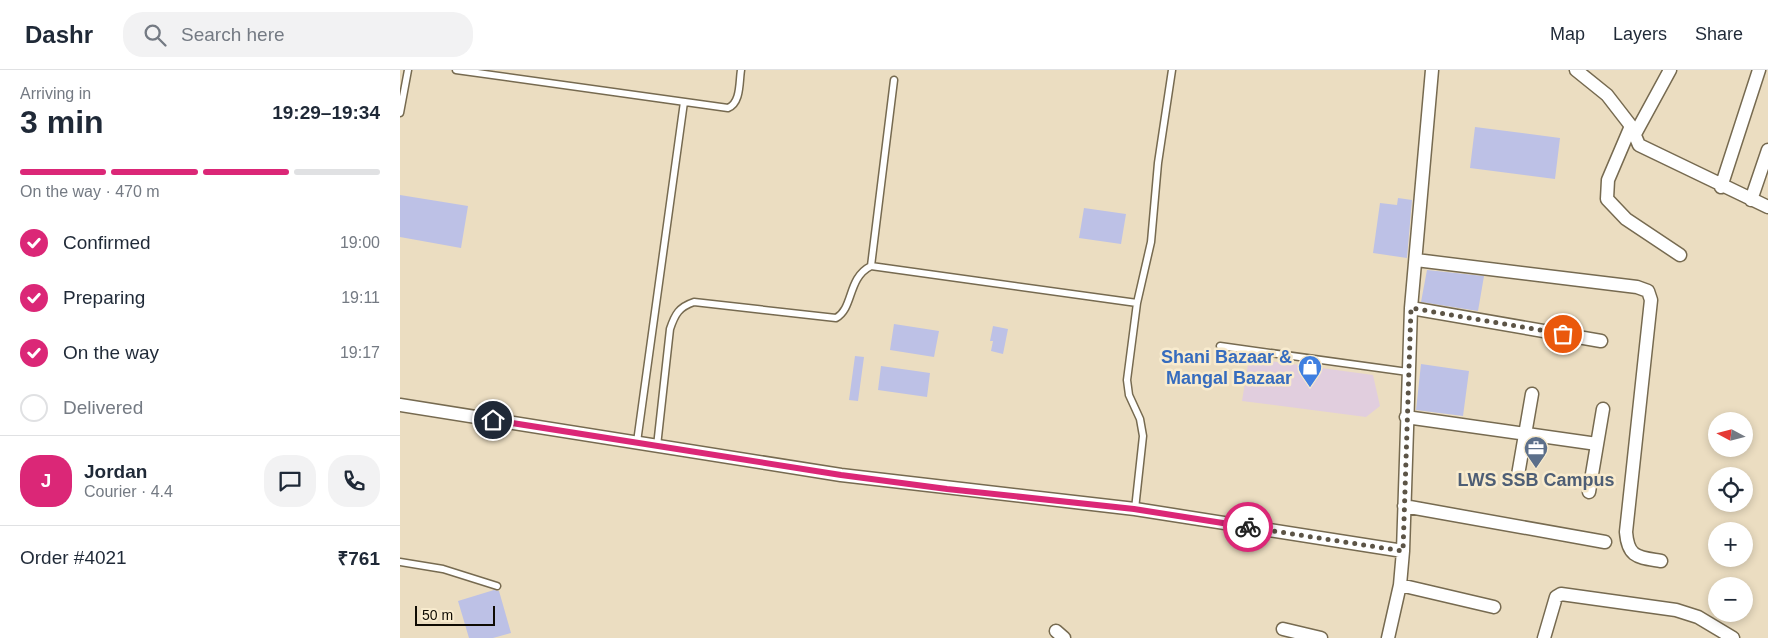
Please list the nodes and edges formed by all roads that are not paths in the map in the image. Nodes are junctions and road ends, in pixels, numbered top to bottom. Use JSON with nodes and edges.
{"nodes":[{"id":1,"x":408,"y":70,"type":"edge"},
{"id":2,"x":456,"y":70,"type":"edge"},
{"id":3,"x":741,"y":70,"type":"edge"},
{"id":4,"x":1172,"y":70,"type":"edge"},
{"id":5,"x":1432,"y":70,"type":"edge"},
{"id":6,"x":1576,"y":70,"type":"edge"},
{"id":7,"x":1670,"y":70,"type":"edge"},
{"id":8,"x":1758,"y":70,"type":"edge"},
{"id":9,"x":894,"y":80,"type":"dead end"},
{"id":10,"x":684,"y":102,"type":"junction"},
{"id":11,"x":400,"y":113,"type":"edge"},
{"id":12,"x":1632,"y":131,"type":"junction"},
{"id":13,"x":1768,"y":150,"type":"edge"},
{"id":14,"x":1722,"y":186,"type":"junction"},
{"id":15,"x":1751,"y":200,"type":"junction"},
{"id":16,"x":1768,"y":207,"type":"edge"},
{"id":17,"x":1680,"y":255,"type":"dead end"},
{"id":18,"x":1416,"y":260,"type":"junction"},
{"id":19,"x":871,"y":266,"type":"junction"},
{"id":20,"x":1137,"y":303,"type":"junction"},
{"id":21,"x":1411,"y":308,"type":"junction"},
{"id":22,"x":1601,"y":341,"type":"dead end"},
{"id":23,"x":1220,"y":346,"type":"dead end"},
{"id":24,"x":1408,"y":372,"type":"junction"},
{"id":25,"x":1532,"y":394,"type":"dead end"},
{"id":26,"x":400,"y":405,"type":"edge"},
{"id":27,"x":1603,"y":409,"type":"dead end"},
{"id":28,"x":1406,"y":417,"type":"junction"},
{"id":29,"x":1524,"y":434,"type":"junction"},
{"id":30,"x":637,"y":442,"type":"junction"},
{"id":31,"x":1597,"y":444,"type":"junction"},
{"id":32,"x":657,"y":446,"type":"junction"},
{"id":33,"x":1518,"y":475,"type":"dead end"},
{"id":34,"x":1589,"y":492,"type":"dead end"},
{"id":35,"x":1404,"y":506,"type":"junction"},
{"id":36,"x":1134,"y":509,"type":"junction"},
{"id":37,"x":1605,"y":542,"type":"dead end"},
{"id":38,"x":1403,"y":551,"type":"junction"},
{"id":39,"x":1660,"y":561,"type":"dead end"},
{"id":40,"x":400,"y":562,"type":"edge"},
{"id":41,"x":497,"y":586,"type":"dead end"},
{"id":42,"x":1400,"y":586,"type":"junction"},
{"id":43,"x":1494,"y":608,"type":"dead end"},
{"id":44,"x":1283,"y":629,"type":"dead end"},
{"id":45,"x":1321,"y":638,"type":"edge"},
{"id":46,"x":1388,"y":638,"type":"edge"},
{"id":47,"x":1544,"y":638,"type":"edge"},
{"id":48,"x":1733,"y":638,"type":"edge"}],
"edges":[{"from":1,"to":11,"type":"lane"},
{"from":2,"to":10,"type":"lane"},
{"from":3,"to":10,"type":"lane"},
{"from":4,"to":20,"type":"lane"},
{"from":5,"to":18,"type":"street"},
{"from":6,"to":12,"type":"street"},
{"from":7,"to":12,"type":"street"},
{"from":8,"to":14,"type":"street"},
{"from":9,"to":19,"type":"lane"},
{"from":10,"to":30,"type":"lane"},
{"from":12,"to":14,"type":"street"},
{"from":12,"to":17,"type":"street"},
{"from":13,"to":15,"type":"street"},
{"from":14,"to":15,"type":"street"},
{"from":15,"to":16,"type":"street"},
{"from":18,"to":21,"type":"street"},
{"from":18,"to":39,"type":"street"},
{"from":19,"to":20,"type":"lane"},
{"from":19,"to":32,"type":"lane"},
{"from":20,"to":36,"type":"lane"},
{"from":21,"to":22,"type":"street"},
{"from":21,"to":24,"type":"street"},
{"from":23,"to":24,"type":"lane"},
{"from":24,"to":28,"type":"street"},
{"from":25,"to":29,"type":"street"},
{"from":26,"to":30,"type":"street"},
{"from":27,"to":31,"type":"street"},
{"from":28,"to":29,"type":"street"},
{"from":28,"to":35,"type":"street"},
{"from":29,"to":31,"type":"street"},
{"from":29,"to":33,"type":"street"},
{"from":30,"to":32,"type":"street"},
{"from":31,"to":34,"type":"street"},
{"from":32,"to":36,"type":"street"},
{"from":35,"to":37,"type":"street"},
{"from":35,"to":38,"type":"street"},
{"from":36,"to":38,"type":"street"},
{"from":38,"to":42,"type":"street"},
{"from":40,"to":41,"type":"lane"},
{"from":42,"to":43,"type":"street"},
{"from":42,"to":46,"type":"street"},
{"from":44,"to":45,"type":"street"},
{"from":47,"to":48,"type":"street"}]}
